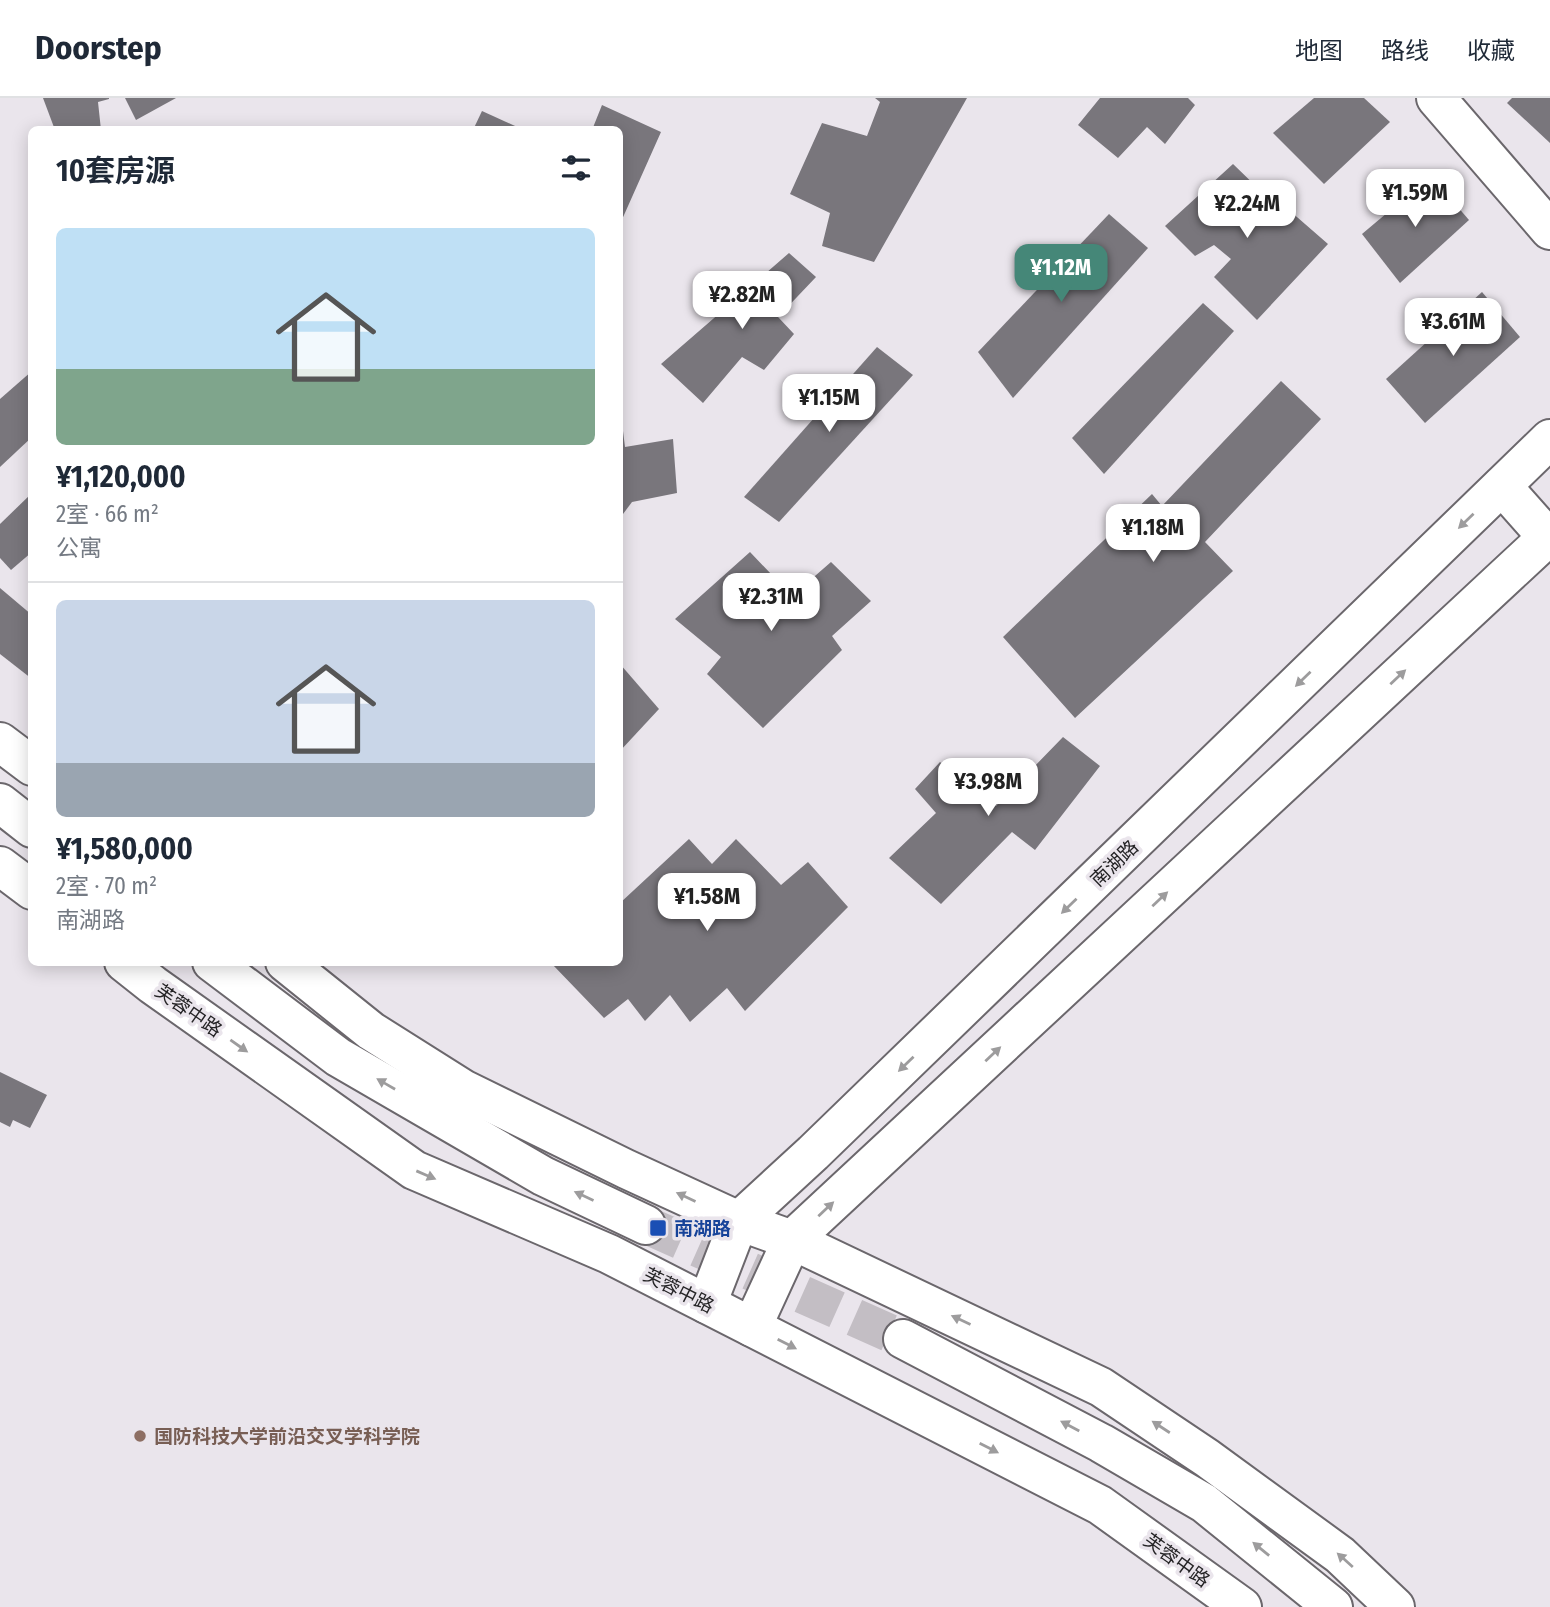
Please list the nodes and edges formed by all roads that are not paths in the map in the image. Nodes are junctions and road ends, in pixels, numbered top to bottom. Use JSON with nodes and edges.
{"nodes":[{"id":1,"x":1436,"y":98,"type":"edge"},
{"id":2,"x":1550,"y":230,"type":"edge"},
{"id":3,"x":1550,"y":439,"type":"edge"},
{"id":4,"x":1502,"y":486,"type":"junction"},
{"id":5,"x":1549,"y":536,"type":"edge"},
{"id":6,"x":0,"y":742,"type":"edge"},
{"id":7,"x":28,"y":763,"type":"edge"},
{"id":8,"x":0,"y":803,"type":"edge"},
{"id":9,"x":28,"y":825,"type":"edge"},
{"id":10,"x":0,"y":866,"type":"edge"},
{"id":11,"x":28,"y":887,"type":"edge"},
{"id":12,"x":129,"y":966,"type":"edge"},
{"id":13,"x":217,"y":966,"type":"edge"},
{"id":14,"x":290,"y":966,"type":"edge"},
{"id":15,"x":740,"y":1221,"type":"junction"},
{"id":16,"x":646,"y":1224,"type":"tunnel mouth"},
{"id":17,"x":792,"y":1240,"type":"junction"},
{"id":18,"x":707,"y":1304,"type":"junction"},
{"id":19,"x":752,"y":1327,"type":"junction"},
{"id":20,"x":903,"y":1339,"type":"tunnel mouth"},
{"id":21,"x":1242,"y":1607,"type":"edge"},
{"id":22,"x":1334,"y":1607,"type":"edge"},
{"id":23,"x":1395,"y":1607,"type":"edge"}],
"edges":[{"from":1,"to":2,"type":"main road"},
{"from":3,"to":4,"type":"main road","name":"南湖路"},
{"from":4,"to":5,"type":"main road"},
{"from":4,"to":15,"type":"main road","name":"南湖路","one_way":true},
{"from":17,"to":5,"type":"main road","one_way":true},
{"from":6,"to":7,"type":"main road"},
{"from":8,"to":9,"type":"main road"},
{"from":10,"to":11,"type":"main road"},
{"from":12,"to":18,"type":"main road","name":"芙蓉中路","one_way":true},
{"from":16,"to":13,"type":"main road","one_way":true},
{"from":15,"to":14,"type":"main road","one_way":true},
{"from":15,"to":17,"type":"main road"},
{"from":15,"to":18,"type":"main road","name":"南湖路"},
{"from":17,"to":19,"type":"main road"},
{"from":23,"to":17,"type":"main road","one_way":true},
{"from":18,"to":19,"type":"main road","name":"芙蓉中路"},
{"from":19,"to":21,"type":"main road","name":"芙蓉中路","one_way":true},
{"from":22,"to":20,"type":"main road","one_way":true}]}
